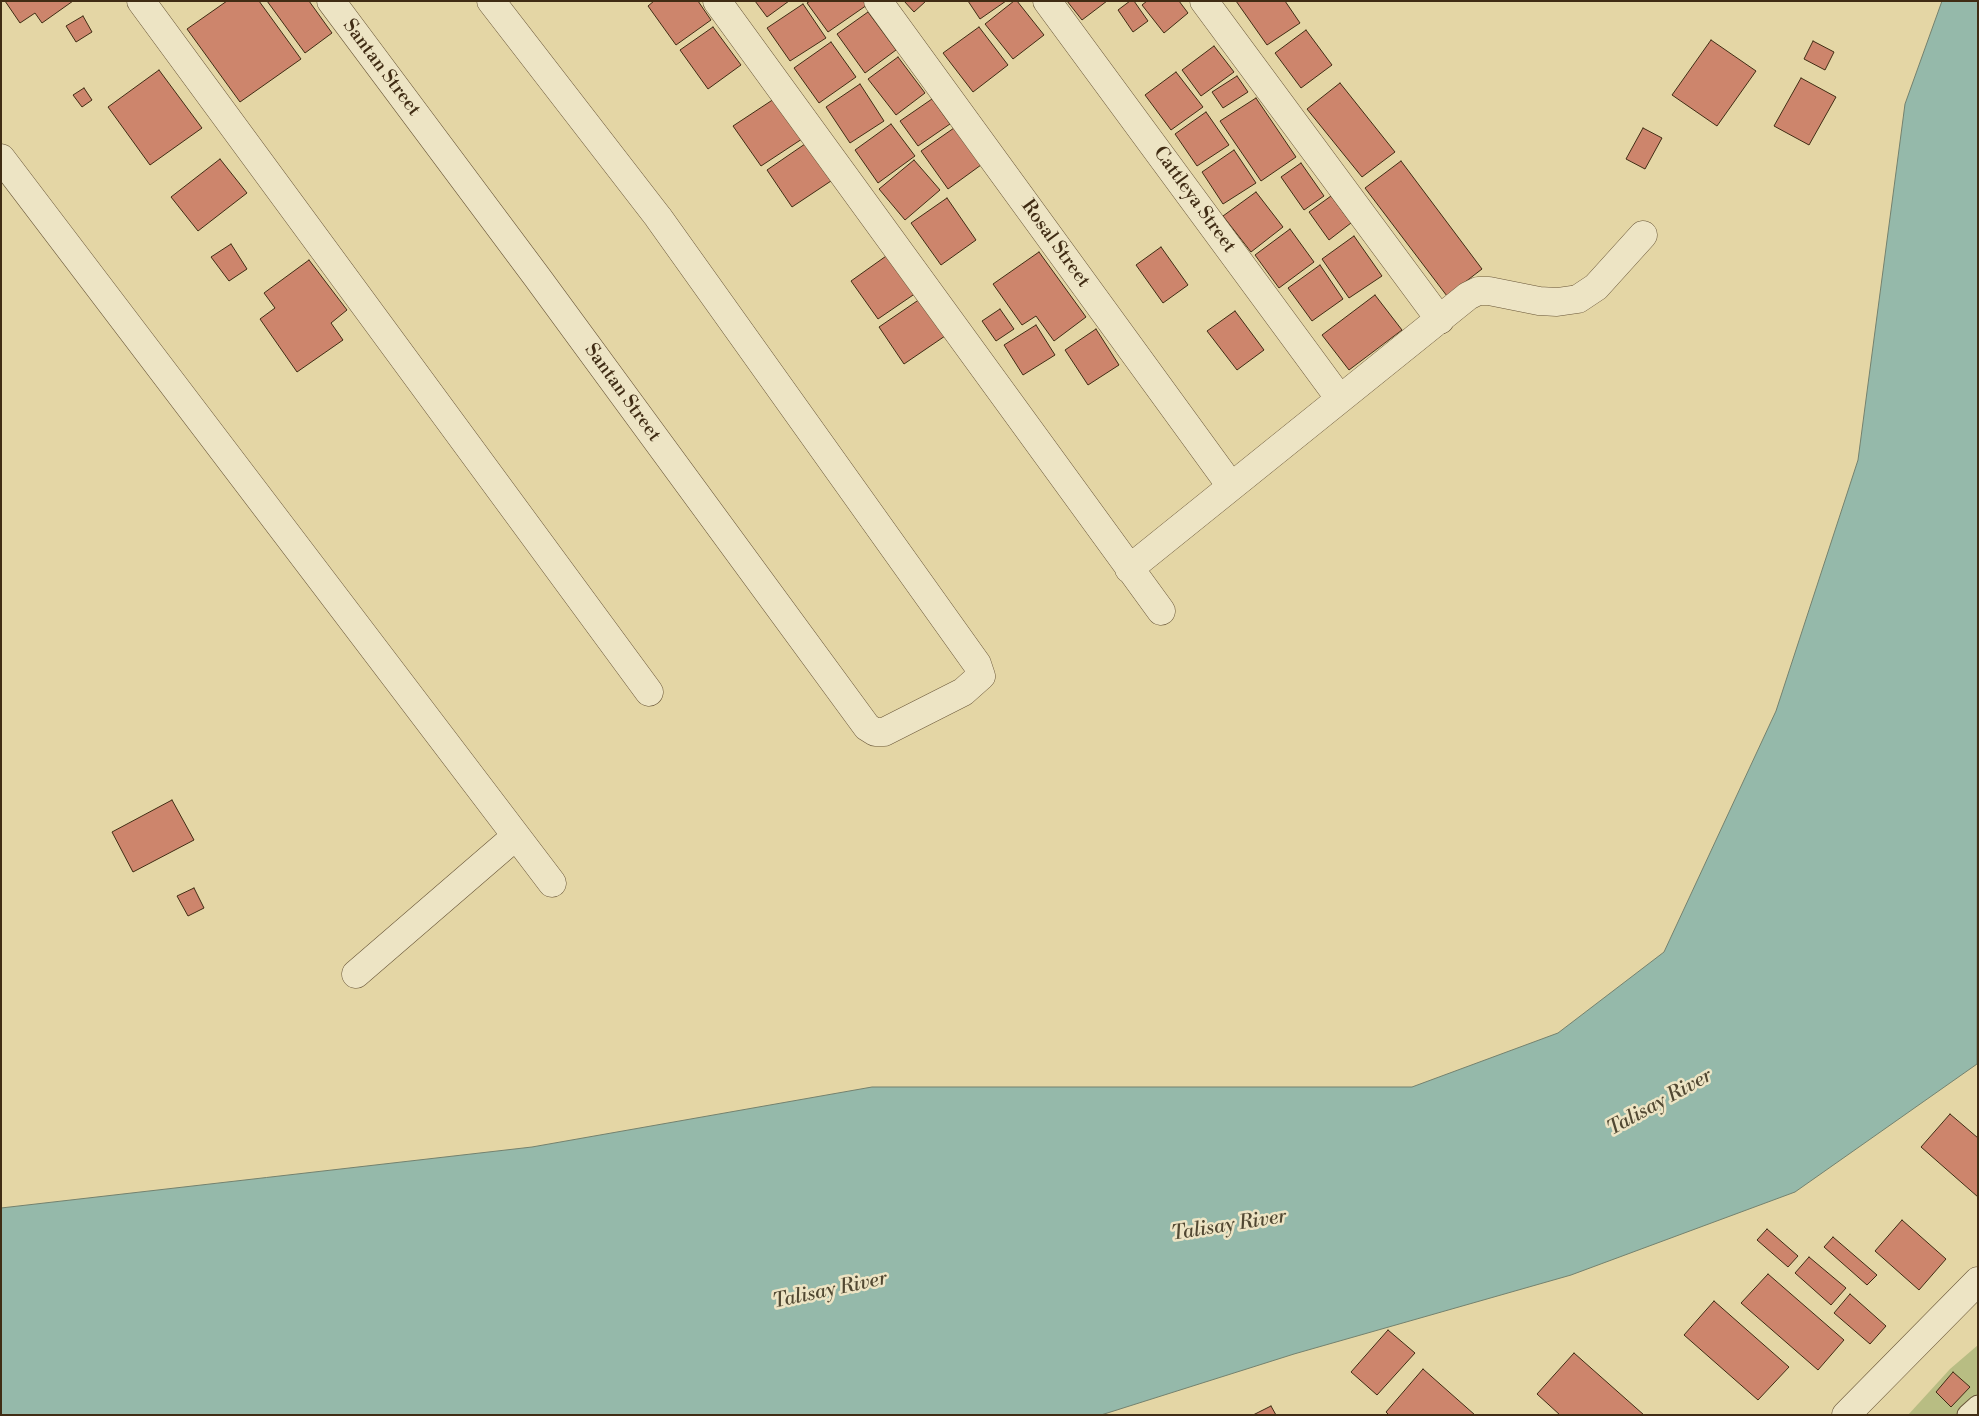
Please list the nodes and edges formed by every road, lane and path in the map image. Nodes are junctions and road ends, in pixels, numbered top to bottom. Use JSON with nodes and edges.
{"nodes":[{"id":1,"x":141,"y":1,"type":"edge"},
{"id":2,"x":331,"y":1,"type":"edge"},
{"id":3,"x":491,"y":1,"type":"edge"},
{"id":4,"x":717,"y":1,"type":"edge"},
{"id":5,"x":878,"y":1,"type":"edge"},
{"id":6,"x":1047,"y":1,"type":"edge"},
{"id":7,"x":1204,"y":1,"type":"edge"},
{"id":8,"x":1,"y":158,"type":"edge"},
{"id":9,"x":1642,"y":235,"type":"dead end"},
{"id":10,"x":1440,"y":320,"type":"junction"},
{"id":11,"x":1340,"y":399,"type":"junction"},
{"id":12,"x":1231,"y":486,"type":"junction"},
{"id":13,"x":1129,"y":568,"type":"junction"},
{"id":14,"x":1161,"y":611,"type":"dead end"},
{"id":15,"x":649,"y":692,"type":"dead end"},
{"id":16,"x":516,"y":836,"type":"junction"},
{"id":17,"x":552,"y":883,"type":"dead end"},
{"id":18,"x":356,"y":974,"type":"dead end"},
{"id":19,"x":1974,"y":1293,"type":"edge"},
{"id":20,"x":1978,"y":1406,"type":"edge"},
{"id":21,"x":1846,"y":1415,"type":"edge"},
{"id":22,"x":1968,"y":1415,"type":"edge"}],
"edges":[{"from":1,"to":15,"type":"street"},
{"from":2,"to":3,"type":"street","name":"Santan Street"},
{"from":4,"to":13,"type":"street"},
{"from":5,"to":12,"type":"street","name":"Rosal Street"},
{"from":6,"to":11,"type":"street","name":"Cattleya Street"},
{"from":7,"to":10,"type":"street"},
{"from":8,"to":16,"type":"street"},
{"from":9,"to":10,"type":"street"},
{"from":10,"to":11,"type":"street"},
{"from":11,"to":12,"type":"street"},
{"from":12,"to":13,"type":"street"},
{"from":13,"to":14,"type":"street"},
{"from":16,"to":17,"type":"street"},
{"from":16,"to":18,"type":"street"},
{"from":19,"to":21,"type":"street"},
{"from":20,"to":22,"type":"lane"}]}
